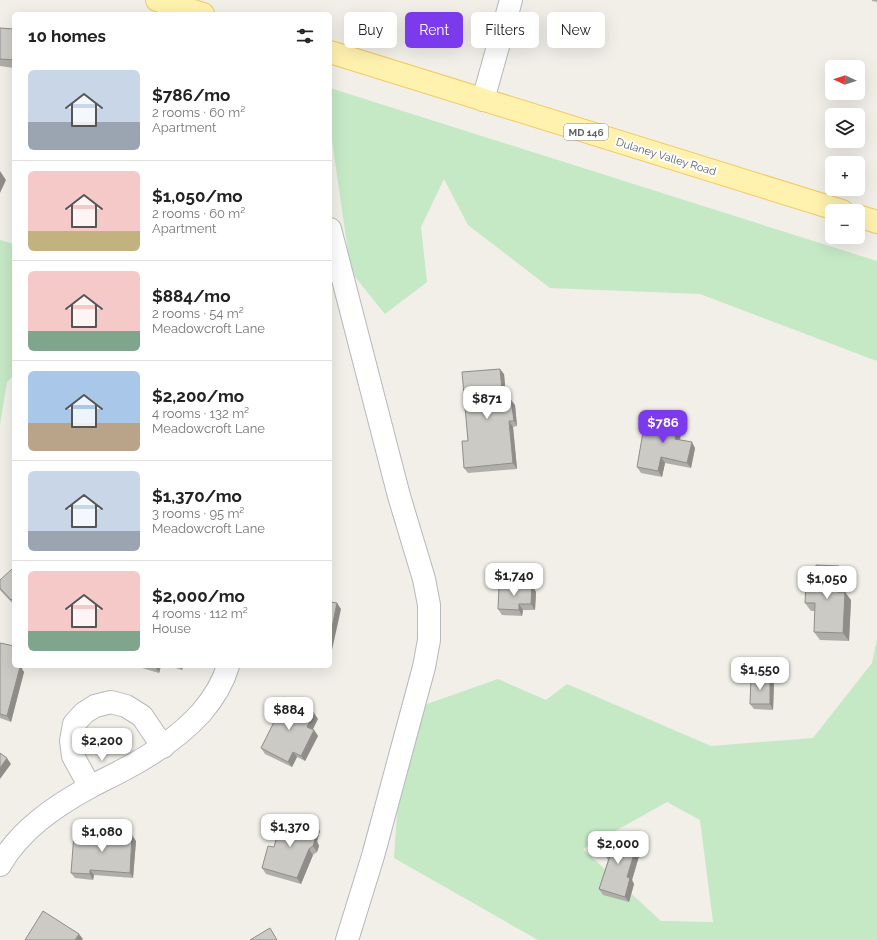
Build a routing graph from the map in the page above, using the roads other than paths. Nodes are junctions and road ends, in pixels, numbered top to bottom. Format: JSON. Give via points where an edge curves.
{"nodes":[{"id":1,"x":157,"y":0,"type":"edge"},
{"id":2,"x":511,"y":0,"type":"edge"},
{"id":3,"x":194,"y":12,"type":"edge"},
{"id":4,"x":332,"y":53,"type":"edge"},
{"id":5,"x":483,"y":100,"type":"junction"},
{"id":6,"x":825,"y":206,"type":"edge"},
{"id":7,"x":865,"y":218,"type":"edge"},
{"id":8,"x":877,"y":222,"type":"edge"},
{"id":9,"x":332,"y":237,"type":"edge"},
{"id":10,"x":228,"y":668,"type":"edge"},
{"id":11,"x":163,"y":746,"type":"junction"},
{"id":12,"x":90,"y":787,"type":"junction"},
{"id":13,"x":0,"y":865,"type":"edge"},
{"id":14,"x":347,"y":940,"type":"edge"}],
"edges":[{"from":1,"to":3,"type":"main road"},
{"from":2,"to":5,"type":"street"},
{"from":4,"to":5,"type":"main road","name":"Dulaney Valley Road","number":"MD 146"},
{"from":5,"to":6,"type":"main road","name":"Dulaney Valley Road","number":"MD 146"},
{"from":7,"to":8,"type":"main road"},
{"from":9,"to":14,"type":"street","via":[[429,605],[429,640],[424,666],[373,856]]},
{"from":10,"to":11,"type":"street","via":[[211,701],[190,725]]},
{"from":11,"to":12,"type":"street"},
{"from":11,"to":12,"type":"street","via":[[142,716],[126,706],[112,702],[95,706],[74,724],[71,741],[73,756]]},
{"from":12,"to":13,"type":"street","via":[[28,829],[7,852]]}]}
